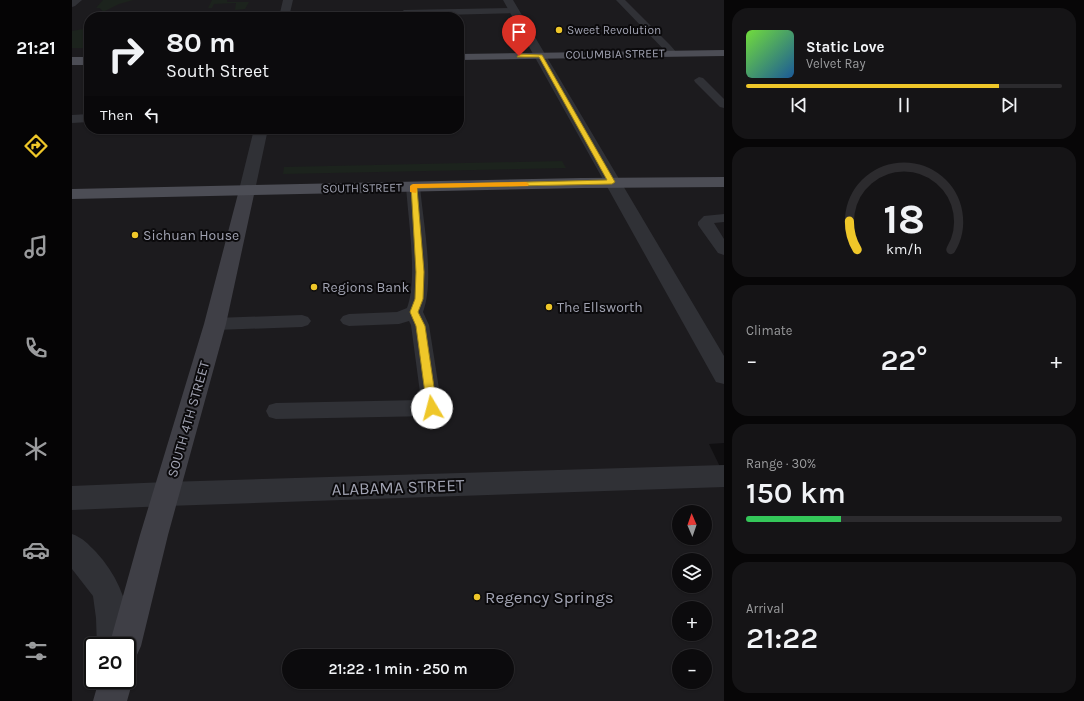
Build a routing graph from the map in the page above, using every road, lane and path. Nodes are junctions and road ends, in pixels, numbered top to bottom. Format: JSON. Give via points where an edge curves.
{"nodes":[{"id":1,"x":77,"y":0,"type":"edge"},
{"id":2,"x":288,"y":0,"type":"edge"},
{"id":3,"x":620,"y":0,"type":"edge"},
{"id":4,"x":72,"y":4,"type":"edge"},
{"id":5,"x":515,"y":11,"type":"edge"},
{"id":6,"x":285,"y":12,"type":"edge"},
{"id":7,"x":404,"y":12,"type":"edge"},
{"id":8,"x":508,"y":23,"type":"dead end"},
{"id":9,"x":724,"y":53,"type":"edge"},
{"id":10,"x":672,"y":54,"type":"junction"},
{"id":11,"x":464,"y":56,"type":"edge"},
{"id":12,"x":540,"y":56,"type":"junction"},
{"id":13,"x":72,"y":61,"type":"edge"},
{"id":14,"x":84,"y":61,"type":"edge"},
{"id":15,"x":699,"y":80,"type":"dead end"},
{"id":16,"x":724,"y":105,"type":"edge"},
{"id":17,"x":84,"y":118,"type":"edge"},
{"id":18,"x":72,"y":119,"type":"edge"},
{"id":19,"x":260,"y":134,"type":"edge"},
{"id":20,"x":612,"y":182,"type":"junction"},
{"id":21,"x":724,"y":182,"type":"edge"},
{"id":22,"x":413,"y":186,"type":"junction"},
{"id":23,"x":247,"y":190,"type":"junction"},
{"id":24,"x":72,"y":194,"type":"edge"},
{"id":25,"x":724,"y":218,"type":"edge"},
{"id":26,"x":724,"y":250,"type":"edge"},
{"id":27,"x":414,"y":312,"type":"junction"},
{"id":28,"x":349,"y":320,"type":"dead end"},
{"id":29,"x":302,"y":321,"type":"dead end"},
{"id":30,"x":215,"y":324,"type":"junction"},
{"id":31,"x":724,"y":376,"type":"edge"},
{"id":32,"x":276,"y":411,"type":"dead end"},
{"id":33,"x":724,"y":476,"type":"edge"},
{"id":34,"x":167,"y":494,"type":"junction"},
{"id":35,"x":72,"y":498,"type":"edge"},
{"id":36,"x":72,"y":547,"type":"edge"},
{"id":37,"x":114,"y":637,"type":"edge"},
{"id":38,"x":127,"y":637,"type":"edge"}],
"edges":[{"from":1,"to":4,"type":"street"},
{"from":2,"to":6,"type":"street"},
{"from":3,"to":10,"type":"lane"},
{"from":5,"to":7,"type":"lane"},
{"from":5,"to":8,"type":"lane"},
{"from":5,"to":12,"type":"street"},
{"from":9,"to":10,"type":"main road","name":"COLUMBIA STREET"},
{"from":10,"to":12,"type":"main road","name":"COLUMBIA STREET"},
{"from":11,"to":12,"type":"main road","name":"COLUMBIA STREET"},
{"from":12,"to":20,"type":"street"},
{"from":13,"to":14,"type":"main road"},
{"from":15,"to":16,"type":"lane"},
{"from":17,"to":18,"type":"lane"},
{"from":19,"to":23,"type":"street"},
{"from":20,"to":21,"type":"main road","name":"SOUTH STREET"},
{"from":20,"to":22,"type":"main road","name":"SOUTH STREET"},
{"from":20,"to":31,"type":"street"},
{"from":22,"to":23,"type":"main road","name":"SOUTH STREET"},
{"from":22,"to":27,"type":"lane","via":[[420,272],[419,299]]},
{"from":23,"to":24,"type":"main road","name":"SOUTH STREET"},
{"from":23,"to":30,"type":"main road","name":"SOUTH 4TH STREET"},
{"from":25,"to":26,"type":"lane","via":[[706,222]]},
{"from":27,"to":28,"type":"lane","via":[[399,318]]},
{"from":27,"to":32,"type":"lane","via":[[420,326],[432,408]]},
{"from":29,"to":30,"type":"lane"},
{"from":30,"to":34,"type":"main road","name":"SOUTH 4TH STREET"},
{"from":33,"to":34,"type":"street","name":"ALABAMA STREET"},
{"from":34,"to":35,"type":"street","name":"ALABAMA STREET"},
{"from":34,"to":38,"type":"main road","name":"SOUTH 4TH STREET"},
{"from":36,"to":37,"type":"street","via":[[94,572],[107,592]]}]}
